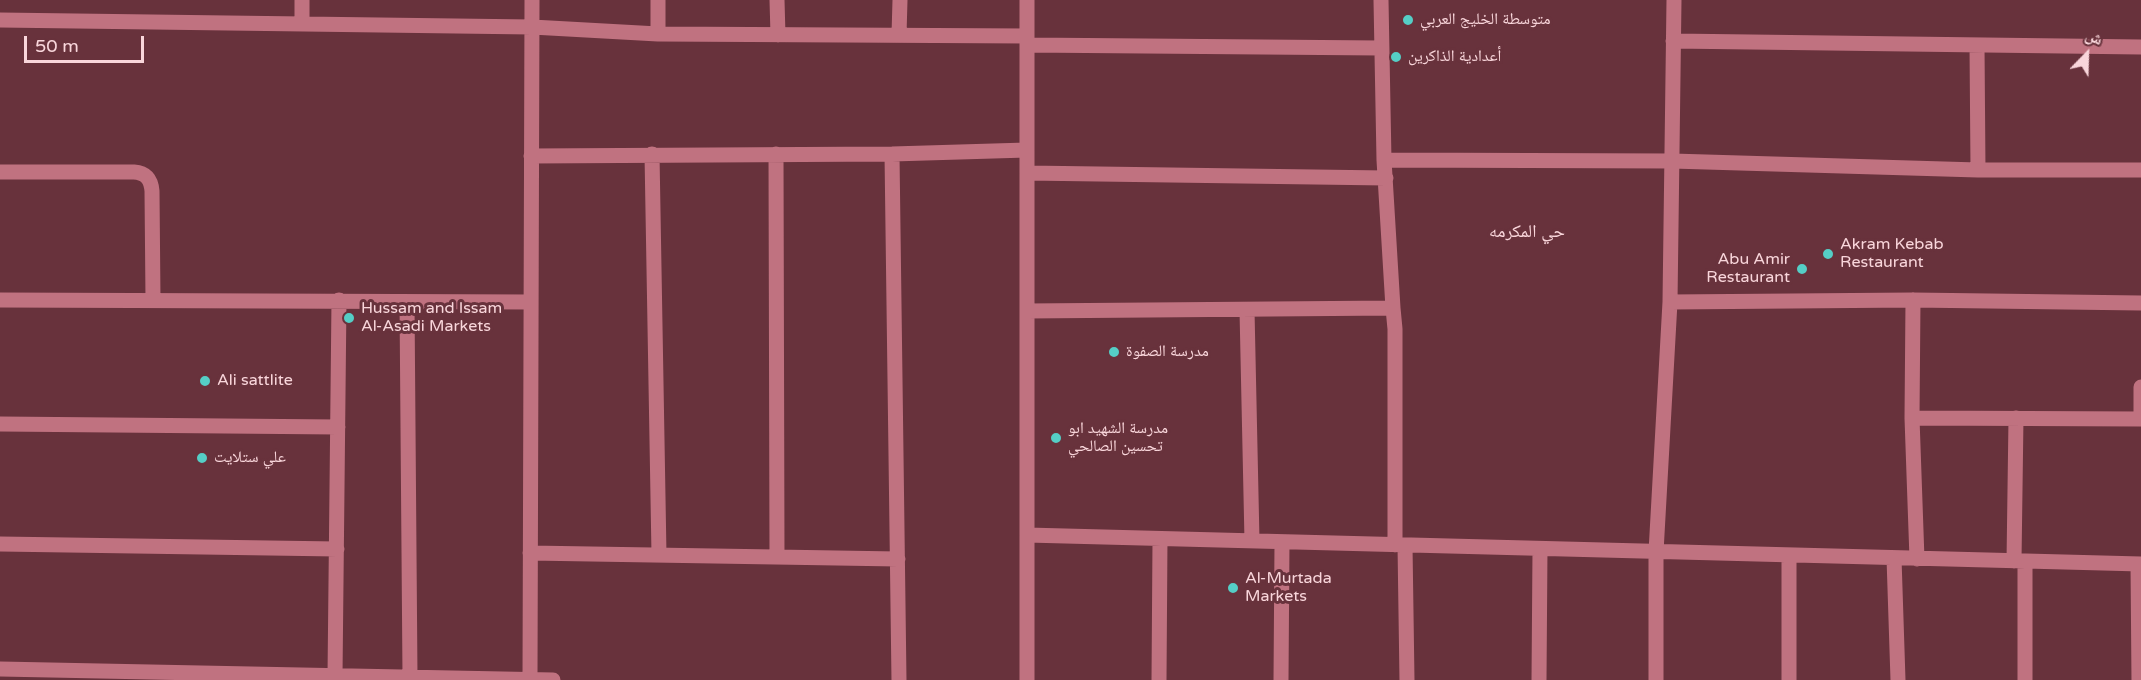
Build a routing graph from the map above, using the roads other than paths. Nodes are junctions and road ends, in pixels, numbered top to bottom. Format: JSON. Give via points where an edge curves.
{"nodes":[{"id":1,"x":302,"y":0,"type":"edge"},
{"id":2,"x":532,"y":0,"type":"edge"},
{"id":3,"x":658,"y":0,"type":"edge"},
{"id":4,"x":777,"y":0,"type":"edge"},
{"id":5,"x":900,"y":0,"type":"edge"},
{"id":6,"x":1028,"y":0,"type":"edge"},
{"id":7,"x":1381,"y":0,"type":"edge"},
{"id":8,"x":1674,"y":0,"type":"edge"},
{"id":9,"x":0,"y":20,"type":"edge"},
{"id":10,"x":302,"y":23,"type":"junction"},
{"id":11,"x":532,"y":27,"type":"junction"},
{"id":12,"x":658,"y":34,"type":"junction"},
{"id":13,"x":778,"y":35,"type":"junction"},
{"id":14,"x":899,"y":35,"type":"junction"},
{"id":15,"x":1027,"y":41,"type":"junction"},
{"id":16,"x":1673,"y":41,"type":"junction"},
{"id":17,"x":1977,"y":45,"type":"junction"},
{"id":18,"x":2141,"y":46,"type":"edge"},
{"id":19,"x":1380,"y":48,"type":"junction"},
{"id":20,"x":1028,"y":150,"type":"junction"},
{"id":21,"x":652,"y":154,"type":"junction"},
{"id":22,"x":776,"y":154,"type":"junction"},
{"id":23,"x":892,"y":154,"type":"junction"},
{"id":24,"x":531,"y":156,"type":"junction"},
{"id":25,"x":1384,"y":160,"type":"junction"},
{"id":26,"x":1672,"y":161,"type":"junction"},
{"id":27,"x":1978,"y":170,"type":"junction"},
{"id":28,"x":2141,"y":170,"type":"edge"},
{"id":29,"x":0,"y":172,"type":"edge"},
{"id":30,"x":1028,"y":173,"type":"junction"},
{"id":31,"x":1386,"y":178,"type":"junction"},
{"id":32,"x":0,"y":300,"type":"edge"},
{"id":33,"x":153,"y":300,"type":"junction"},
{"id":34,"x":339,"y":300,"type":"junction"},
{"id":35,"x":1913,"y":300,"type":"junction"},
{"id":36,"x":407,"y":302,"type":"junction"},
{"id":37,"x":530,"y":302,"type":"junction"},
{"id":38,"x":1670,"y":302,"type":"junction"},
{"id":39,"x":2141,"y":303,"type":"edge"},
{"id":40,"x":1393,"y":308,"type":"junction"},
{"id":41,"x":1247,"y":310,"type":"junction"},
{"id":42,"x":1028,"y":311,"type":"junction"},
{"id":43,"x":2141,"y":387,"type":"edge"},
{"id":44,"x":2141,"y":414,"type":"edge"},
{"id":45,"x":1912,"y":418,"type":"junction"},
{"id":46,"x":2016,"y":418,"type":"junction"},
{"id":47,"x":2141,"y":419,"type":"edge"},
{"id":48,"x":0,"y":424,"type":"edge"},
{"id":49,"x":338,"y":427,"type":"junction"},
{"id":50,"x":1028,"y":535,"type":"junction"},
{"id":51,"x":1160,"y":539,"type":"junction"},
{"id":52,"x":1252,"y":541,"type":"junction"},
{"id":53,"x":1282,"y":542,"type":"junction"},
{"id":54,"x":0,"y":544,"type":"edge"},
{"id":55,"x":1400,"y":545,"type":"junction"},
{"id":56,"x":337,"y":549,"type":"junction"},
{"id":57,"x":1539,"y":549,"type":"junction"},
{"id":58,"x":1656,"y":552,"type":"junction"},
{"id":59,"x":530,"y":554,"type":"junction"},
{"id":60,"x":659,"y":555,"type":"junction"},
{"id":61,"x":1789,"y":555,"type":"junction"},
{"id":62,"x":777,"y":557,"type":"junction"},
{"id":63,"x":1894,"y":558,"type":"junction"},
{"id":64,"x":1917,"y":558,"type":"junction"},
{"id":65,"x":898,"y":559,"type":"junction"},
{"id":66,"x":2020,"y":561,"type":"junction"},
{"id":67,"x":2140,"y":564,"type":"edge"},
{"id":68,"x":0,"y":669,"type":"edge"},
{"id":69,"x":100,"y":675,"type":"edge"},
{"id":70,"x":335,"y":676,"type":"junction"},
{"id":71,"x":300,"y":677,"type":"edge"},
{"id":72,"x":410,"y":677,"type":"junction"},
{"id":73,"x":530,"y":680,"type":"edge"},
{"id":74,"x":553,"y":680,"type":"edge"},
{"id":75,"x":899,"y":680,"type":"edge"},
{"id":76,"x":1027,"y":680,"type":"edge"},
{"id":77,"x":1159,"y":680,"type":"edge"},
{"id":78,"x":1281,"y":680,"type":"edge"},
{"id":79,"x":1407,"y":680,"type":"edge"},
{"id":80,"x":1539,"y":680,"type":"edge"},
{"id":81,"x":1656,"y":680,"type":"edge"},
{"id":82,"x":1790,"y":680,"type":"edge"},
{"id":83,"x":1898,"y":680,"type":"edge"},
{"id":84,"x":2025,"y":680,"type":"edge"},
{"id":85,"x":2139,"y":680,"type":"edge"}],
"edges":[{"from":1,"to":10,"type":"street"},
{"from":2,"to":11,"type":"street"},
{"from":3,"to":12,"type":"street"},
{"from":4,"to":13,"type":"street"},
{"from":5,"to":14,"type":"street"},
{"from":6,"to":15,"type":"street"},
{"from":7,"to":19,"type":"street"},
{"from":8,"to":16,"type":"street"},
{"from":9,"to":10,"type":"street"},
{"from":10,"to":11,"type":"street"},
{"from":11,"to":12,"type":"street"},
{"from":11,"to":24,"type":"street"},
{"from":12,"to":13,"type":"street"},
{"from":13,"to":14,"type":"street"},
{"from":14,"to":15,"type":"street"},
{"from":15,"to":19,"type":"street"},
{"from":15,"to":20,"type":"street"},
{"from":16,"to":17,"type":"street"},
{"from":16,"to":26,"type":"street"},
{"from":17,"to":18,"type":"street"},
{"from":17,"to":27,"type":"street"},
{"from":19,"to":25,"type":"street"},
{"from":20,"to":23,"type":"street"},
{"from":20,"to":30,"type":"street"},
{"from":21,"to":22,"type":"street"},
{"from":21,"to":24,"type":"street"},
{"from":21,"to":60,"type":"street"},
{"from":22,"to":23,"type":"street"},
{"from":22,"to":62,"type":"street"},
{"from":23,"to":65,"type":"street"},
{"from":24,"to":37,"type":"street"},
{"from":25,"to":26,"type":"street"},
{"from":25,"to":31,"type":"street"},
{"from":26,"to":27,"type":"street"},
{"from":26,"to":38,"type":"street"},
{"from":27,"to":28,"type":"street"},
{"from":29,"to":33,"type":"street","via":[[134,172],[148,177],[152,184]]},
{"from":30,"to":31,"type":"street"},
{"from":30,"to":42,"type":"street"},
{"from":31,"to":40,"type":"street"},
{"from":32,"to":33,"type":"street"},
{"from":33,"to":34,"type":"street"},
{"from":34,"to":36,"type":"street"},
{"from":34,"to":49,"type":"street"},
{"from":35,"to":38,"type":"street"},
{"from":35,"to":39,"type":"street"},
{"from":35,"to":45,"type":"street"},
{"from":36,"to":37,"type":"street"},
{"from":36,"to":72,"type":"street"},
{"from":37,"to":59,"type":"street"},
{"from":38,"to":58,"type":"street"},
{"from":40,"to":41,"type":"street"},
{"from":40,"to":55,"type":"street"},
{"from":41,"to":42,"type":"street"},
{"from":41,"to":52,"type":"street"},
{"from":42,"to":50,"type":"street"},
{"from":43,"to":44,"type":"street"},
{"from":45,"to":46,"type":"street"},
{"from":45,"to":64,"type":"street"},
{"from":46,"to":47,"type":"street"},
{"from":46,"to":66,"type":"street"},
{"from":48,"to":49,"type":"street"},
{"from":49,"to":56,"type":"street"},
{"from":50,"to":51,"type":"street"},
{"from":50,"to":76,"type":"street"},
{"from":51,"to":52,"type":"street"},
{"from":51,"to":77,"type":"street"},
{"from":52,"to":53,"type":"street"},
{"from":53,"to":55,"type":"street"},
{"from":53,"to":78,"type":"street"},
{"from":54,"to":56,"type":"street"},
{"from":55,"to":57,"type":"street"},
{"from":55,"to":79,"type":"street"},
{"from":56,"to":70,"type":"street"},
{"from":57,"to":58,"type":"street"},
{"from":57,"to":80,"type":"street"},
{"from":58,"to":61,"type":"street"},
{"from":58,"to":81,"type":"street"},
{"from":59,"to":60,"type":"street"},
{"from":59,"to":73,"type":"street"},
{"from":60,"to":62,"type":"street"},
{"from":61,"to":63,"type":"street"},
{"from":61,"to":82,"type":"street"},
{"from":62,"to":65,"type":"street"},
{"from":63,"to":64,"type":"street"},
{"from":63,"to":83,"type":"street"},
{"from":64,"to":66,"type":"street"},
{"from":65,"to":75,"type":"street"},
{"from":66,"to":67,"type":"street"},
{"from":66,"to":84,"type":"street"},
{"from":67,"to":85,"type":"street"},
{"from":68,"to":69,"type":"street"},
{"from":69,"to":71,"type":"street"},
{"from":70,"to":71,"type":"street"},
{"from":70,"to":72,"type":"street"},
{"from":72,"to":73,"type":"street"},
{"from":73,"to":74,"type":"street"}]}
